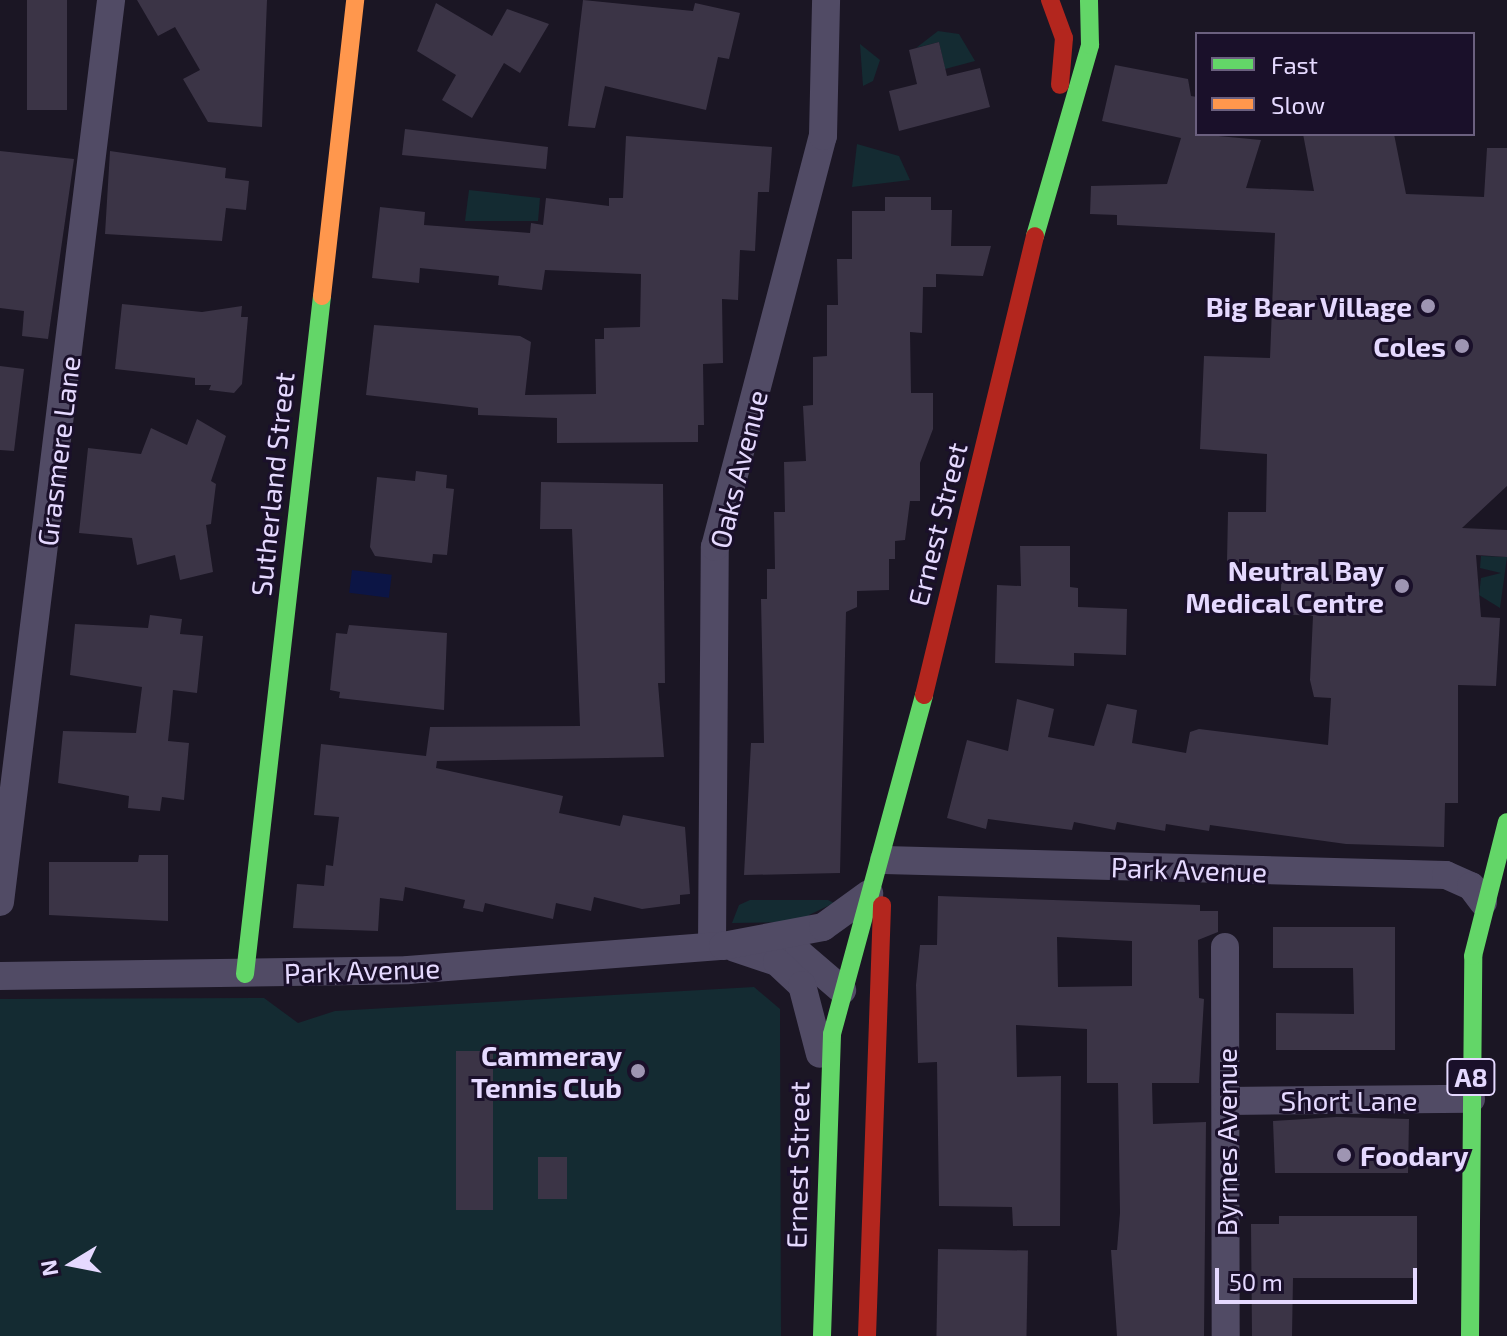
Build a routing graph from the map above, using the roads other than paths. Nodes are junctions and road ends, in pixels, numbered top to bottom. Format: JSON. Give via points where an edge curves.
{"nodes":[{"id":1,"x":111,"y":0,"type":"edge"},
{"id":2,"x":355,"y":0,"type":"edge"},
{"id":3,"x":826,"y":0,"type":"edge"},
{"id":4,"x":1050,"y":0,"type":"edge"},
{"id":5,"x":1089,"y":0,"type":"edge"},
{"id":6,"x":1043,"y":201,"type":"junction"},
{"id":7,"x":1507,"y":822,"type":"edge"},
{"id":8,"x":884,"y":860,"type":"junction"},
{"id":9,"x":871,"y":891,"type":"junction"},
{"id":10,"x":0,"y":902,"type":"edge"},
{"id":11,"x":1483,"y":902,"type":"junction"},
{"id":12,"x":750,"y":941,"type":"junction"},
{"id":13,"x":717,"y":946,"type":"junction"},
{"id":14,"x":1225,"y":947,"type":"dead end"},
{"id":15,"x":245,"y":974,"type":"junction"},
{"id":16,"x":0,"y":976,"type":"edge"},
{"id":17,"x":842,"y":990,"type":"junction"},
{"id":18,"x":826,"y":1085,"type":"junction"},
{"id":19,"x":1471,"y":1099,"type":"junction"},
{"id":20,"x":1226,"y":1101,"type":"junction"},
{"id":21,"x":868,"y":1209,"type":"junction"},
{"id":22,"x":822,"y":1336,"type":"edge"},
{"id":23,"x":867,"y":1336,"type":"edge"},
{"id":24,"x":1226,"y":1336,"type":"edge"},
{"id":25,"x":1470,"y":1336,"type":"edge"}],
"edges":[{"from":1,"to":10,"type":"street","name":"Grasmere Lane"},
{"from":2,"to":15,"type":"main road","name":"Sutherland Street"},
{"from":3,"to":13,"type":"street","name":"Oaks Avenue","via":[[823,136],[715,547]]},
{"from":4,"to":6,"type":"main road","name":"Ernest Street","via":[[1064,38]]},
{"from":5,"to":6,"type":"main road","name":"Ernest Street","via":[[1090,45]]},
{"from":6,"to":8,"type":"main road","name":"Ernest Street"},
{"from":7,"to":11,"type":"main road","number":"A8"},
{"from":8,"to":9,"type":"main road","name":"Ernest Street"},
{"from":8,"to":11,"type":"street","name":"Park Avenue","via":[[1446,875],[1471,886]]},
{"from":8,"to":21,"type":"main road","name":"Ernest Street"},
{"from":9,"to":12,"type":"street","name":"Park Avenue","via":[[855,909],[823,927]]},
{"from":9,"to":17,"type":"main road","name":"Ernest Street"},
{"from":11,"to":19,"type":"main road","number":"A8","via":[[1473,956]]},
{"from":12,"to":13,"type":"street","name":"Park Avenue"},
{"from":12,"to":17,"type":"street","name":"Park Avenue","via":[[799,953]]},
{"from":13,"to":15,"type":"street","name":"Park Avenue","via":[[408,970]]},
{"from":13,"to":18,"type":"street","name":"Park Avenue","via":[[777,962],[802,985]]},
{"from":14,"to":20,"type":"street","name":"Byrnes Avenue"},
{"from":15,"to":16,"type":"street","name":"Park Avenue"},
{"from":17,"to":18,"type":"main road","name":"Ernest Street"},
{"from":17,"to":21,"type":"main road","via":[[856,1039]]},
{"from":18,"to":22,"type":"main road","name":"Ernest Street"},
{"from":19,"to":20,"type":"street","name":"Short Lane"},
{"from":19,"to":25,"type":"main road","number":"A8"},
{"from":20,"to":24,"type":"street","name":"Byrnes Avenue"},
{"from":21,"to":23,"type":"main road","name":"Ernest Street"}]}
